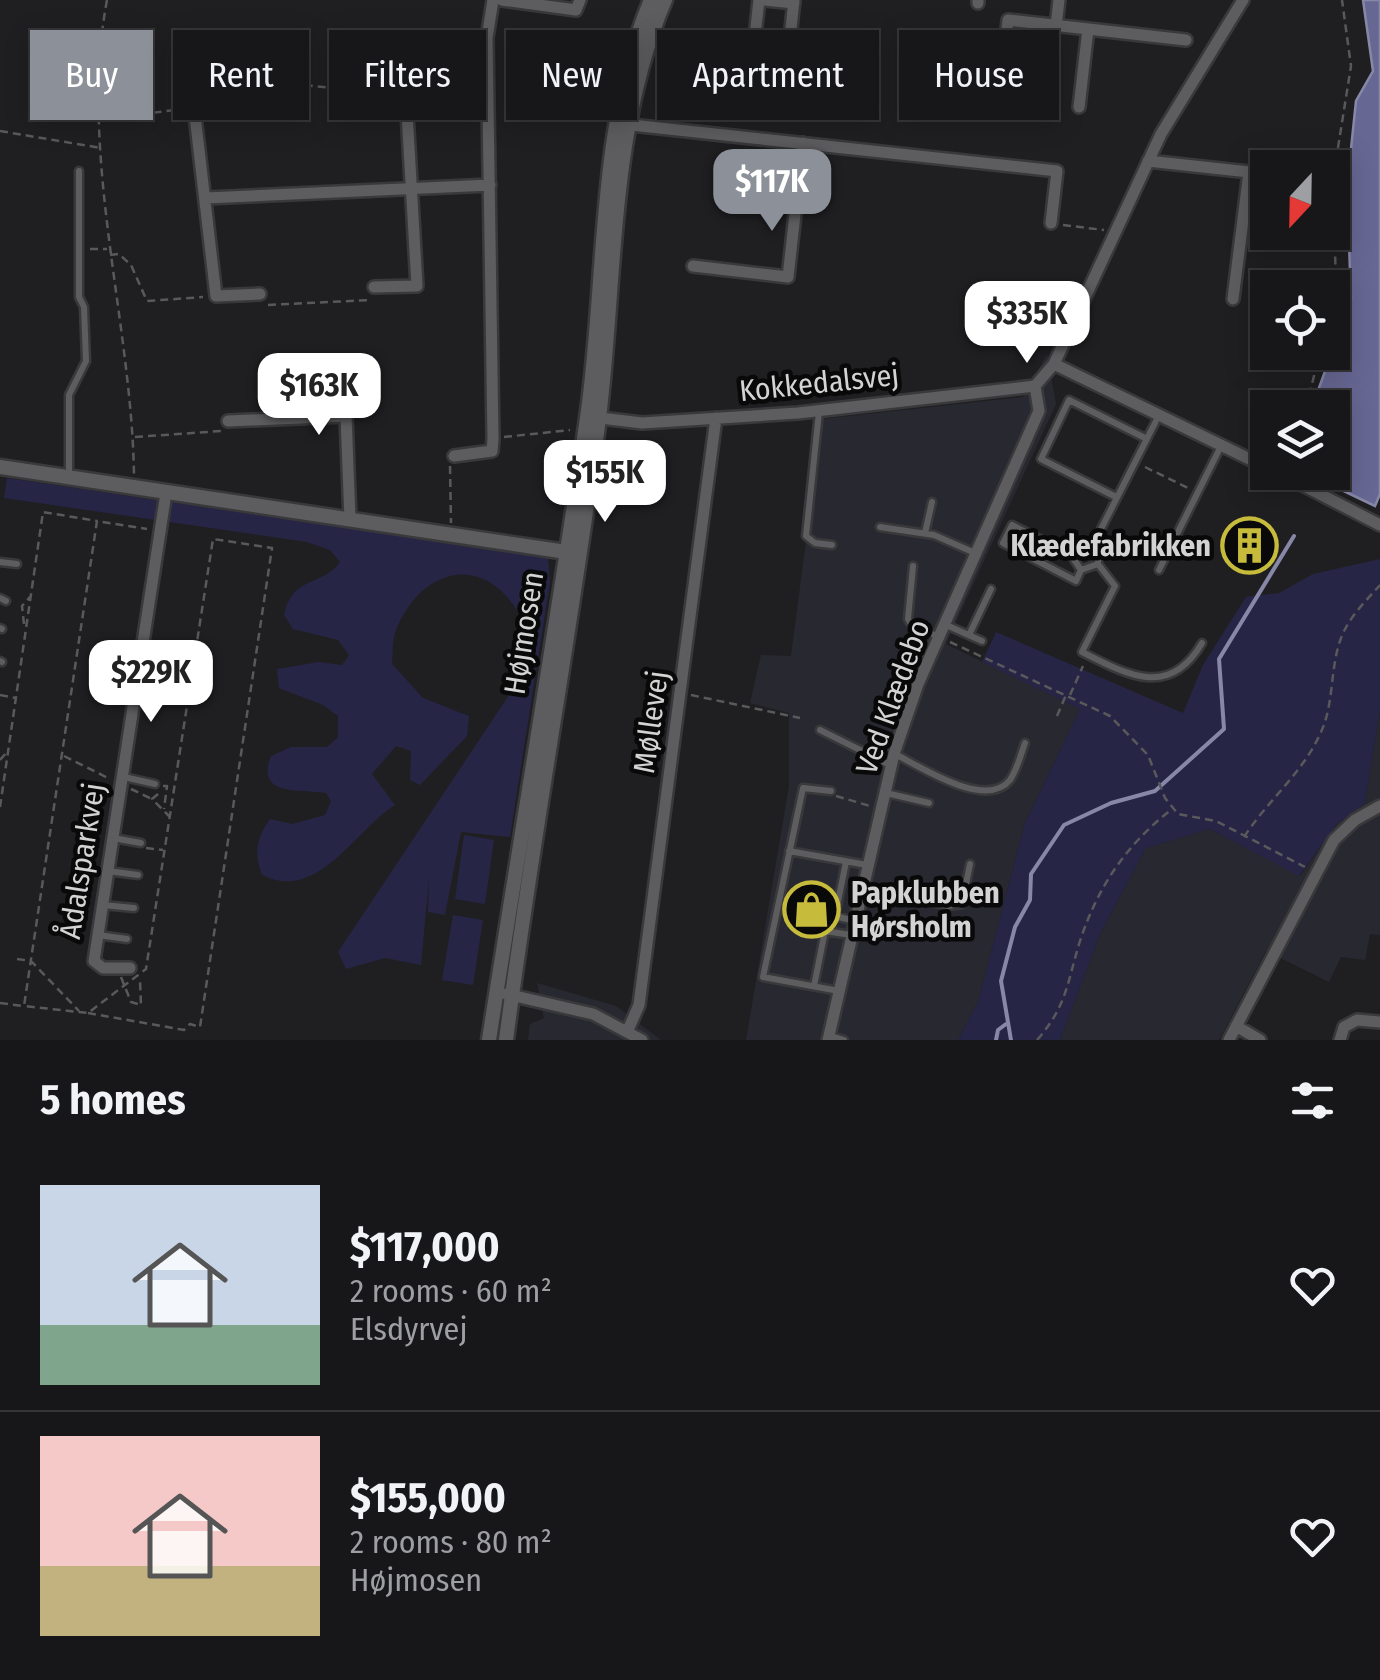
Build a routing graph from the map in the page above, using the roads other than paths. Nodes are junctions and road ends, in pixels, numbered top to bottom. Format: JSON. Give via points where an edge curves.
{"nodes":[{"id":1,"x":493,"y":0,"type":"edge"},
{"id":2,"x":502,"y":0,"type":"edge"},
{"id":3,"x":580,"y":0,"type":"edge"},
{"id":4,"x":652,"y":0,"type":"edge"},
{"id":5,"x":666,"y":0,"type":"edge"},
{"id":6,"x":762,"y":0,"type":"edge"},
{"id":7,"x":1059,"y":0,"type":"edge"},
{"id":8,"x":1243,"y":0,"type":"edge"},
{"id":9,"x":794,"y":2,"type":"edge"},
{"id":10,"x":1056,"y":26,"type":"junction"},
{"id":11,"x":1088,"y":29,"type":"junction"},
{"id":12,"x":1007,"y":30,"type":"edge"},
{"id":13,"x":1186,"y":40,"type":"dead end"},
{"id":14,"x":1079,"y":107,"type":"dead end"},
{"id":15,"x":196,"y":120,"type":"edge"},
{"id":16,"x":408,"y":120,"type":"edge"},
{"id":17,"x":624,"y":124,"type":"junction"},
{"id":18,"x":803,"y":142,"type":"junction"},
{"id":19,"x":1148,"y":161,"type":"junction"},
{"id":20,"x":79,"y":171,"type":"dead end"},
{"id":21,"x":490,"y":185,"type":"junction"},
{"id":22,"x":413,"y":187,"type":"junction"},
{"id":23,"x":206,"y":198,"type":"junction"},
{"id":24,"x":1050,"y":223,"type":"road end"},
{"id":25,"x":693,"y":266,"type":"dead end"},
{"id":26,"x":374,"y":288,"type":"road end"},
{"id":27,"x":260,"y":294,"type":"road end"},
{"id":28,"x":1233,"y":299,"type":"dead end"},
{"id":29,"x":1054,"y":364,"type":"junction"},
{"id":30,"x":1035,"y":386,"type":"junction"},
{"id":31,"x":819,"y":410,"type":"junction"},
{"id":32,"x":1160,"y":414,"type":"junction"},
{"id":33,"x":716,"y":418,"type":"junction"},
{"id":34,"x":591,"y":421,"type":"junction"},
{"id":35,"x":228,"y":422,"type":"road end"},
{"id":36,"x":1147,"y":438,"type":"junction"},
{"id":37,"x":1222,"y":444,"type":"junction"},
{"id":38,"x":454,"y":456,"type":"road end"},
{"id":39,"x":1250,"y":459,"type":"edge"},
{"id":40,"x":0,"y":467,"type":"edge"},
{"id":41,"x":69,"y":478,"type":"junction"},
{"id":42,"x":1313,"y":490,"type":"edge"},
{"id":43,"x":166,"y":492,"type":"junction"},
{"id":44,"x":1116,"y":498,"type":"junction"},
{"id":45,"x":932,"y":502,"type":"dead end"},
{"id":46,"x":350,"y":519,"type":"junction"},
{"id":47,"x":1380,"y":525,"type":"edge"},
{"id":48,"x":880,"y":527,"type":"dead end"},
{"id":49,"x":926,"y":533,"type":"junction"},
{"id":50,"x":832,"y":545,"type":"dead end"},
{"id":51,"x":572,"y":552,"type":"junction"},
{"id":52,"x":976,"y":554,"type":"junction"},
{"id":53,"x":0,"y":562,"type":"edge"},
{"id":54,"x":17,"y":564,"type":"dead end"},
{"id":55,"x":1098,"y":564,"type":"junction"},
{"id":56,"x":913,"y":566,"type":"dead end"},
{"id":57,"x":1082,"y":570,"type":"junction"},
{"id":58,"x":1160,"y":570,"type":"dead end"},
{"id":59,"x":991,"y":589,"type":"dead end"},
{"id":60,"x":944,"y":624,"type":"junction"},
{"id":61,"x":938,"y":636,"type":"junction"},
{"id":62,"x":970,"y":636,"type":"junction"},
{"id":63,"x":982,"y":641,"type":"dead end"},
{"id":64,"x":1202,"y":643,"type":"dead end"},
{"id":65,"x":820,"y":730,"type":"dead end"},
{"id":66,"x":1026,"y":743,"type":"dead end"},
{"id":67,"x":892,"y":759,"type":"junction"},
{"id":68,"x":122,"y":781,"type":"junction"},
{"id":69,"x":156,"y":784,"type":"road end"},
{"id":70,"x":831,"y":791,"type":"road end"},
{"id":71,"x":885,"y":793,"type":"junction"},
{"id":72,"x":929,"y":803,"type":"dead end"},
{"id":73,"x":1380,"y":806,"type":"edge"},
{"id":74,"x":113,"y":838,"type":"junction"},
{"id":75,"x":142,"y":843,"type":"road end"},
{"id":76,"x":789,"y":851,"type":"junction"},
{"id":77,"x":846,"y":862,"type":"junction"},
{"id":78,"x":970,"y":864,"type":"dead end"},
{"id":79,"x":868,"y":865,"type":"junction"},
{"id":80,"x":108,"y":871,"type":"junction"},
{"id":81,"x":138,"y":875,"type":"road end"},
{"id":82,"x":864,"y":886,"type":"junction"},
{"id":83,"x":103,"y":904,"type":"junction"},
{"id":84,"x":134,"y":908,"type":"dead end"},
{"id":85,"x":856,"y":921,"type":"junction"},
{"id":86,"x":98,"y":935,"type":"junction"},
{"id":87,"x":852,"y":935,"type":"junction"},
{"id":88,"x":127,"y":939,"type":"road end"},
{"id":89,"x":125,"y":969,"type":"road end"},
{"id":90,"x":814,"y":986,"type":"junction"},
{"id":91,"x":839,"y":991,"type":"junction"},
{"id":92,"x":504,"y":994,"type":"junction"},
{"id":93,"x":1380,"y":1022,"type":"edge"},
{"id":94,"x":1236,"y":1026,"type":"junction"},
{"id":95,"x":628,"y":1030,"type":"junction"},
{"id":96,"x":1342,"y":1034,"type":"edge"},
{"id":97,"x":829,"y":1038,"type":"edge"},
{"id":98,"x":489,"y":1040,"type":"edge"},
{"id":99,"x":506,"y":1040,"type":"edge"},
{"id":100,"x":642,"y":1040,"type":"edge"},
{"id":101,"x":844,"y":1040,"type":"edge"},
{"id":102,"x":1229,"y":1040,"type":"edge"},
{"id":103,"x":1260,"y":1040,"type":"edge"}],
"edges":[{"from":1,"to":21,"type":"street","via":[[487,38]]},
{"from":2,"to":3,"type":"street","via":[[576,10]]},
{"from":4,"to":17,"type":"street","name":"Højmosen","via":[[632,55]]},
{"from":5,"to":17,"type":"street","name":"Højmosen"},
{"from":6,"to":9,"type":"street"},
{"from":6,"to":9,"type":"street","via":[[751,72],[786,76]]},
{"from":7,"to":10,"type":"street"},
{"from":8,"to":19,"type":"street"},
{"from":10,"to":11,"type":"street"},
{"from":10,"to":12,"type":"street","via":[[1008,20]]},
{"from":11,"to":13,"type":"street"},
{"from":11,"to":14,"type":"street"},
{"from":15,"to":23,"type":"street"},
{"from":16,"to":22,"type":"street"},
{"from":17,"to":18,"type":"street"},
{"from":17,"to":34,"type":"street","name":"Højmosen"},
{"from":18,"to":24,"type":"street","via":[[1057,171]]},
{"from":18,"to":25,"type":"street","via":[[788,277]]},
{"from":19,"to":28,"type":"street","via":[[1249,172]]},
{"from":19,"to":29,"type":"street"},
{"from":20,"to":41,"type":"lane","via":[[86,361],[69,395]]},
{"from":21,"to":22,"type":"street"},
{"from":21,"to":38,"type":"street","via":[[492,451]]},
{"from":22,"to":23,"type":"street"},
{"from":22,"to":26,"type":"street","via":[[417,286]]},
{"from":23,"to":27,"type":"street","via":[[216,296]]},
{"from":29,"to":30,"type":"street"},
{"from":29,"to":32,"type":"street"},
{"from":30,"to":31,"type":"street","name":"Kokkedalsvej"},
{"from":30,"to":52,"type":"street","name":"Ved Klædebo","via":[[1039,411]]},
{"from":31,"to":33,"type":"street","name":"Kokkedalsvej"},
{"from":31,"to":50,"type":"lane","via":[[806,536]]},
{"from":32,"to":36,"type":"lane"},
{"from":32,"to":37,"type":"street"},
{"from":33,"to":34,"type":"street","name":"Kokkedalsvej"},
{"from":33,"to":95,"type":"street","name":"Møllevej","via":[[639,1005]]},
{"from":34,"to":51,"type":"street","name":"Højmosen"},
{"from":35,"to":46,"type":"street","via":[[346,416]]},
{"from":36,"to":44,"type":"lane"},
{"from":36,"to":44,"type":"lane","via":[[1069,400],[1041,459]]},
{"from":37,"to":39,"type":"street"},
{"from":37,"to":58,"type":"lane"},
{"from":40,"to":41,"type":"street"},
{"from":41,"to":43,"type":"street"},
{"from":42,"to":47,"type":"street"},
{"from":43,"to":46,"type":"street"},
{"from":43,"to":68,"type":"street","name":"Ådalsparkvej"},
{"from":44,"to":55,"type":"lane","via":[[1098,535]]},
{"from":45,"to":49,"type":"lane"},
{"from":46,"to":51,"type":"street"},
{"from":48,"to":49,"type":"lane"},
{"from":49,"to":52,"type":"lane"},
{"from":51,"to":92,"type":"street","name":"Højmosen"},
{"from":52,"to":60,"type":"street","name":"Ved Klædebo"},
{"from":53,"to":54,"type":"lane"},
{"from":55,"to":57,"type":"lane"},
{"from":55,"to":64,"type":"lane","via":[[1115,586],[1082,652],[1139,676],[1163,678],[1188,667]]},
{"from":56,"to":61,"type":"lane","via":[[908,619]]},
{"from":57,"to":57,"type":"lane","via":[[1076,581],[1003,543],[1012,526],[1071,555]]},
{"from":59,"to":62,"type":"lane"},
{"from":60,"to":61,"type":"street","name":"Ved Klædebo"},
{"from":60,"to":62,"type":"lane"},
{"from":61,"to":67,"type":"street","name":"Ved Klædebo"},
{"from":62,"to":63,"type":"lane"},
{"from":65,"to":67,"type":"lane"},
{"from":66,"to":67,"type":"lane","via":[[1010,781],[994,790],[970,790]]},
{"from":67,"to":71,"type":"street","name":"Ved Klædebo"},
{"from":68,"to":69,"type":"lane"},
{"from":68,"to":74,"type":"street","name":"Ådalsparkvej"},
{"from":70,"to":76,"type":"lane","via":[[803,788]]},
{"from":71,"to":72,"type":"lane"},
{"from":71,"to":79,"type":"street","name":"Ved Klædebo"},
{"from":73,"to":94,"type":"street","via":[[1334,840]]},
{"from":74,"to":75,"type":"lane"},
{"from":74,"to":80,"type":"street","name":"Ådalsparkvej"},
{"from":76,"to":77,"type":"lane"},
{"from":76,"to":90,"type":"lane","via":[[764,976]]},
{"from":77,"to":79,"type":"lane"},
{"from":77,"to":85,"type":"lane","via":[[835,916]]},
{"from":78,"to":82,"type":"lane","via":[[962,904]]},
{"from":79,"to":82,"type":"street","name":"Ved Klædebo"},
{"from":80,"to":81,"type":"lane"},
{"from":80,"to":83,"type":"street","name":"Ådalsparkvej"},
{"from":82,"to":85,"type":"street","name":"Ved Klædebo"},
{"from":83,"to":84,"type":"lane"},
{"from":83,"to":86,"type":"street","name":"Ådalsparkvej"},
{"from":85,"to":87,"type":"street","name":"Ved Klædebo"},
{"from":86,"to":88,"type":"lane"},
{"from":86,"to":89,"type":"street","name":"Ådalsparkvej","via":[[94,961]]},
{"from":87,"to":90,"type":"lane","via":[[825,931]]},
{"from":87,"to":91,"type":"street","name":"Ved Klædebo"},
{"from":90,"to":91,"type":"lane"},
{"from":91,"to":97,"type":"street","name":"Ved Klædebo"},
{"from":92,"to":95,"type":"street","via":[[558,1003]]},
{"from":92,"to":98,"type":"street","name":"Højmosen"},
{"from":92,"to":99,"type":"street","name":"Højmosen"},
{"from":93,"to":96,"type":"street","via":[[1357,1020]]},
{"from":94,"to":102,"type":"street"},
{"from":94,"to":103,"type":"street"},
{"from":95,"to":100,"type":"street"},
{"from":97,"to":101,"type":"lane"}]}
